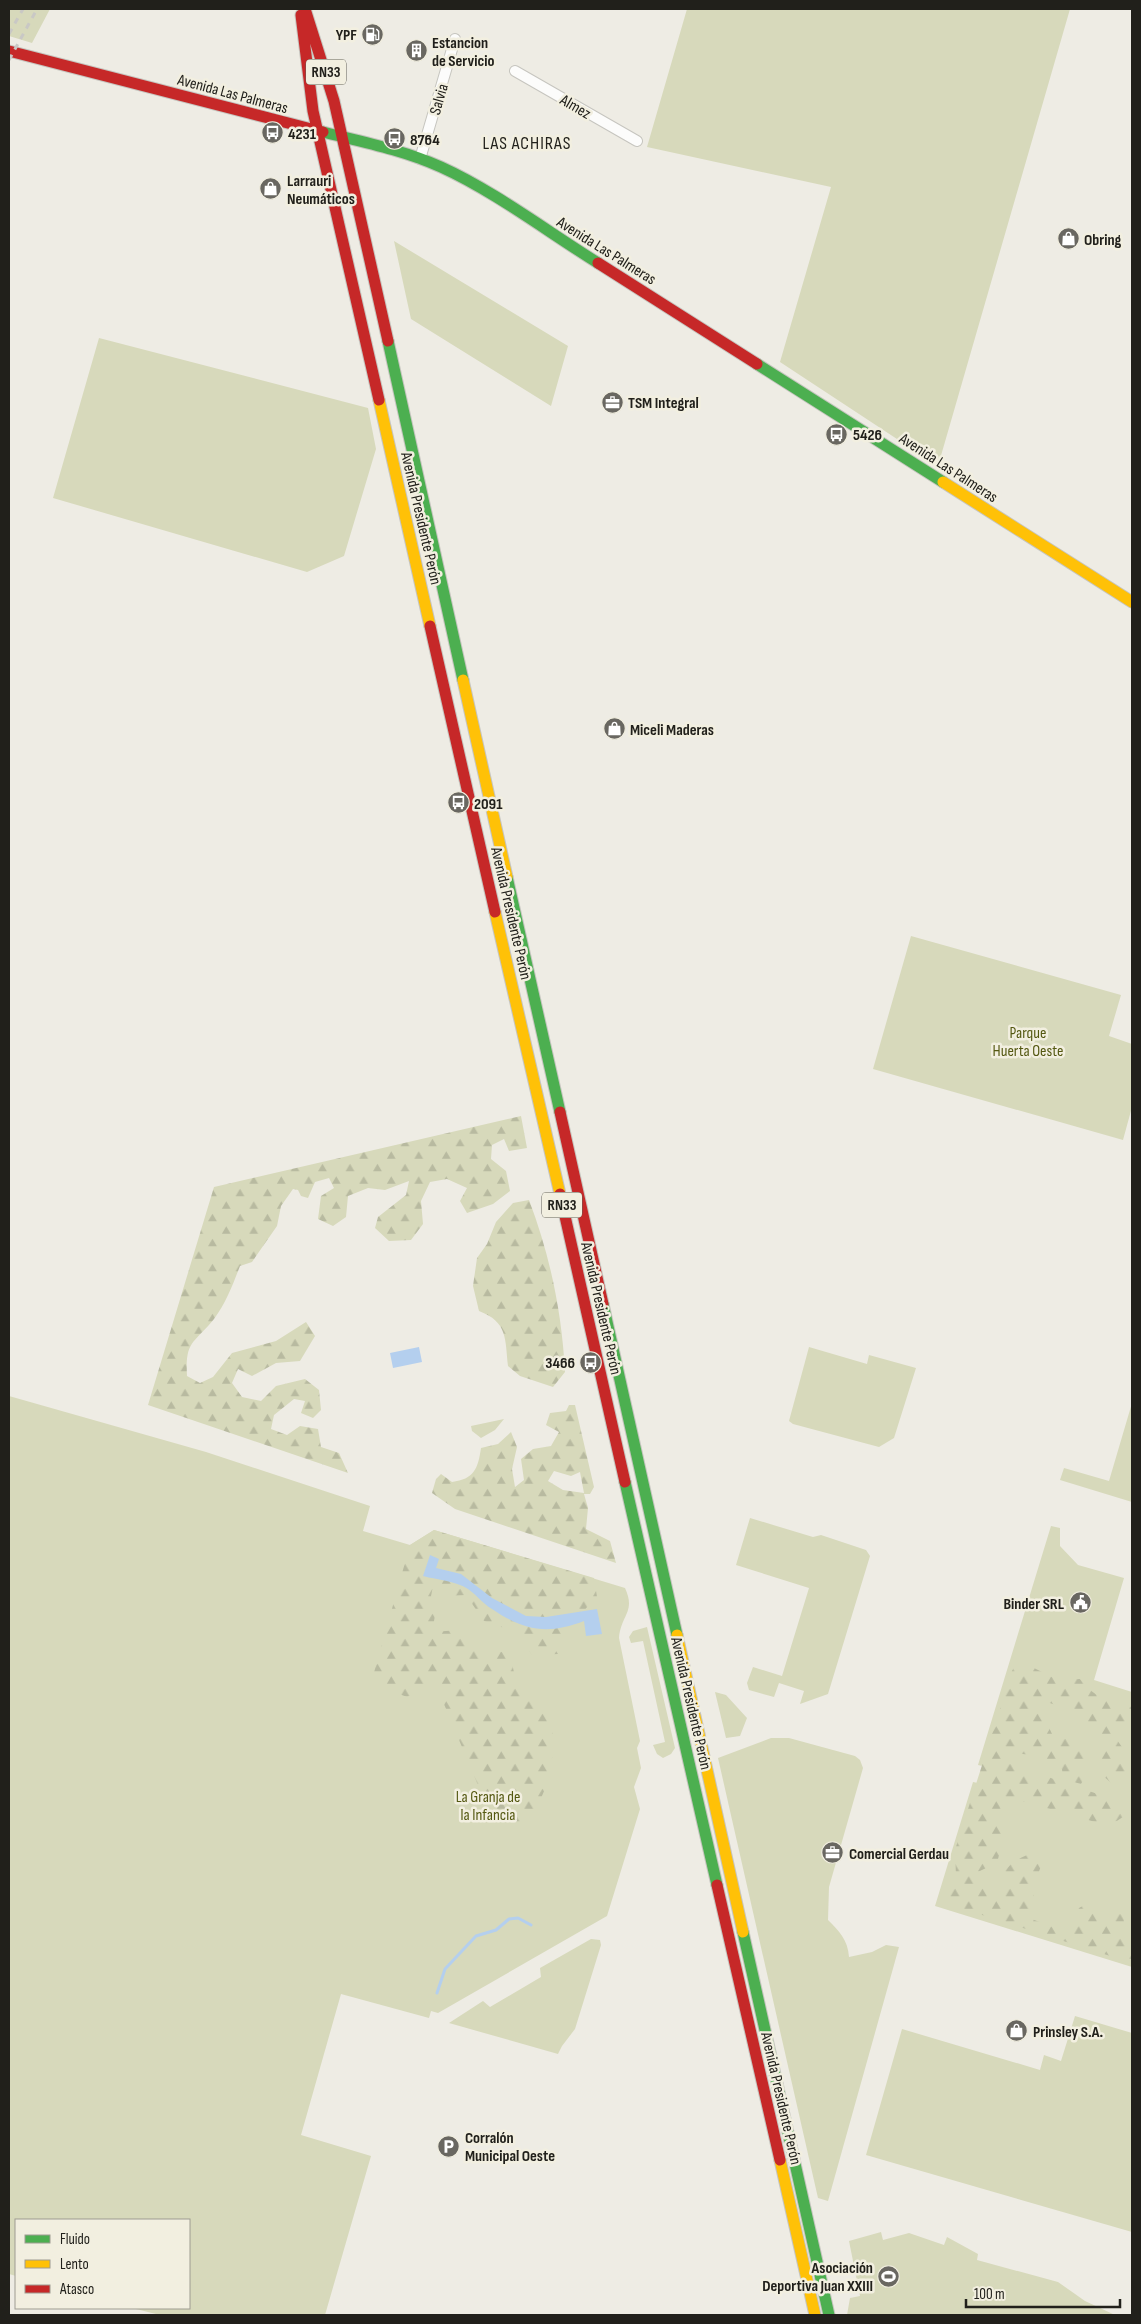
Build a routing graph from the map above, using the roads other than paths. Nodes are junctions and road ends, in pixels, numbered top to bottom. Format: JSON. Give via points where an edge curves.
{"nodes":[{"id":1,"x":300,"y":9,"type":"edge"},
{"id":2,"x":305,"y":9,"type":"edge"},
{"id":3,"x":455,"y":39,"type":"dead end"},
{"id":4,"x":9,"y":51,"type":"edge"},
{"id":5,"x":515,"y":71,"type":"dead end"},
{"id":6,"x":318,"y":132,"type":"junction"},
{"id":7,"x":341,"y":136,"type":"junction"},
{"id":8,"x":637,"y":141,"type":"dead end"},
{"id":9,"x":420,"y":159,"type":"junction"},
{"id":10,"x":1132,"y":602,"type":"edge"},
{"id":11,"x":815,"y":2315,"type":"edge"},
{"id":12,"x":828,"y":2315,"type":"edge"}],
"edges":[{"from":1,"to":6,"type":"main road","number":"RN33","via":[[307,77]]},
{"from":2,"to":7,"type":"main road","number":"RN33","via":[[324,66]]},
{"from":3,"to":9,"type":"street","name":"Salvia"},
{"from":4,"to":6,"type":"main road","name":"Avenida Las Palmeras"},
{"from":5,"to":8,"type":"street","name":"Almez"},
{"from":6,"to":7,"type":"main road","name":"Avenida Las Palmeras"},
{"from":6,"to":11,"type":"main road","name":"Avenida Presidente Perón","number":"RN33"},
{"from":7,"to":9,"type":"main road","name":"Avenida Las Palmeras"},
{"from":7,"to":12,"type":"main road","name":"Avenida Presidente Perón","number":"RN33"},
{"from":9,"to":10,"type":"main road","name":"Avenida Las Palmeras","via":[[440,166],[483,190]]}]}
